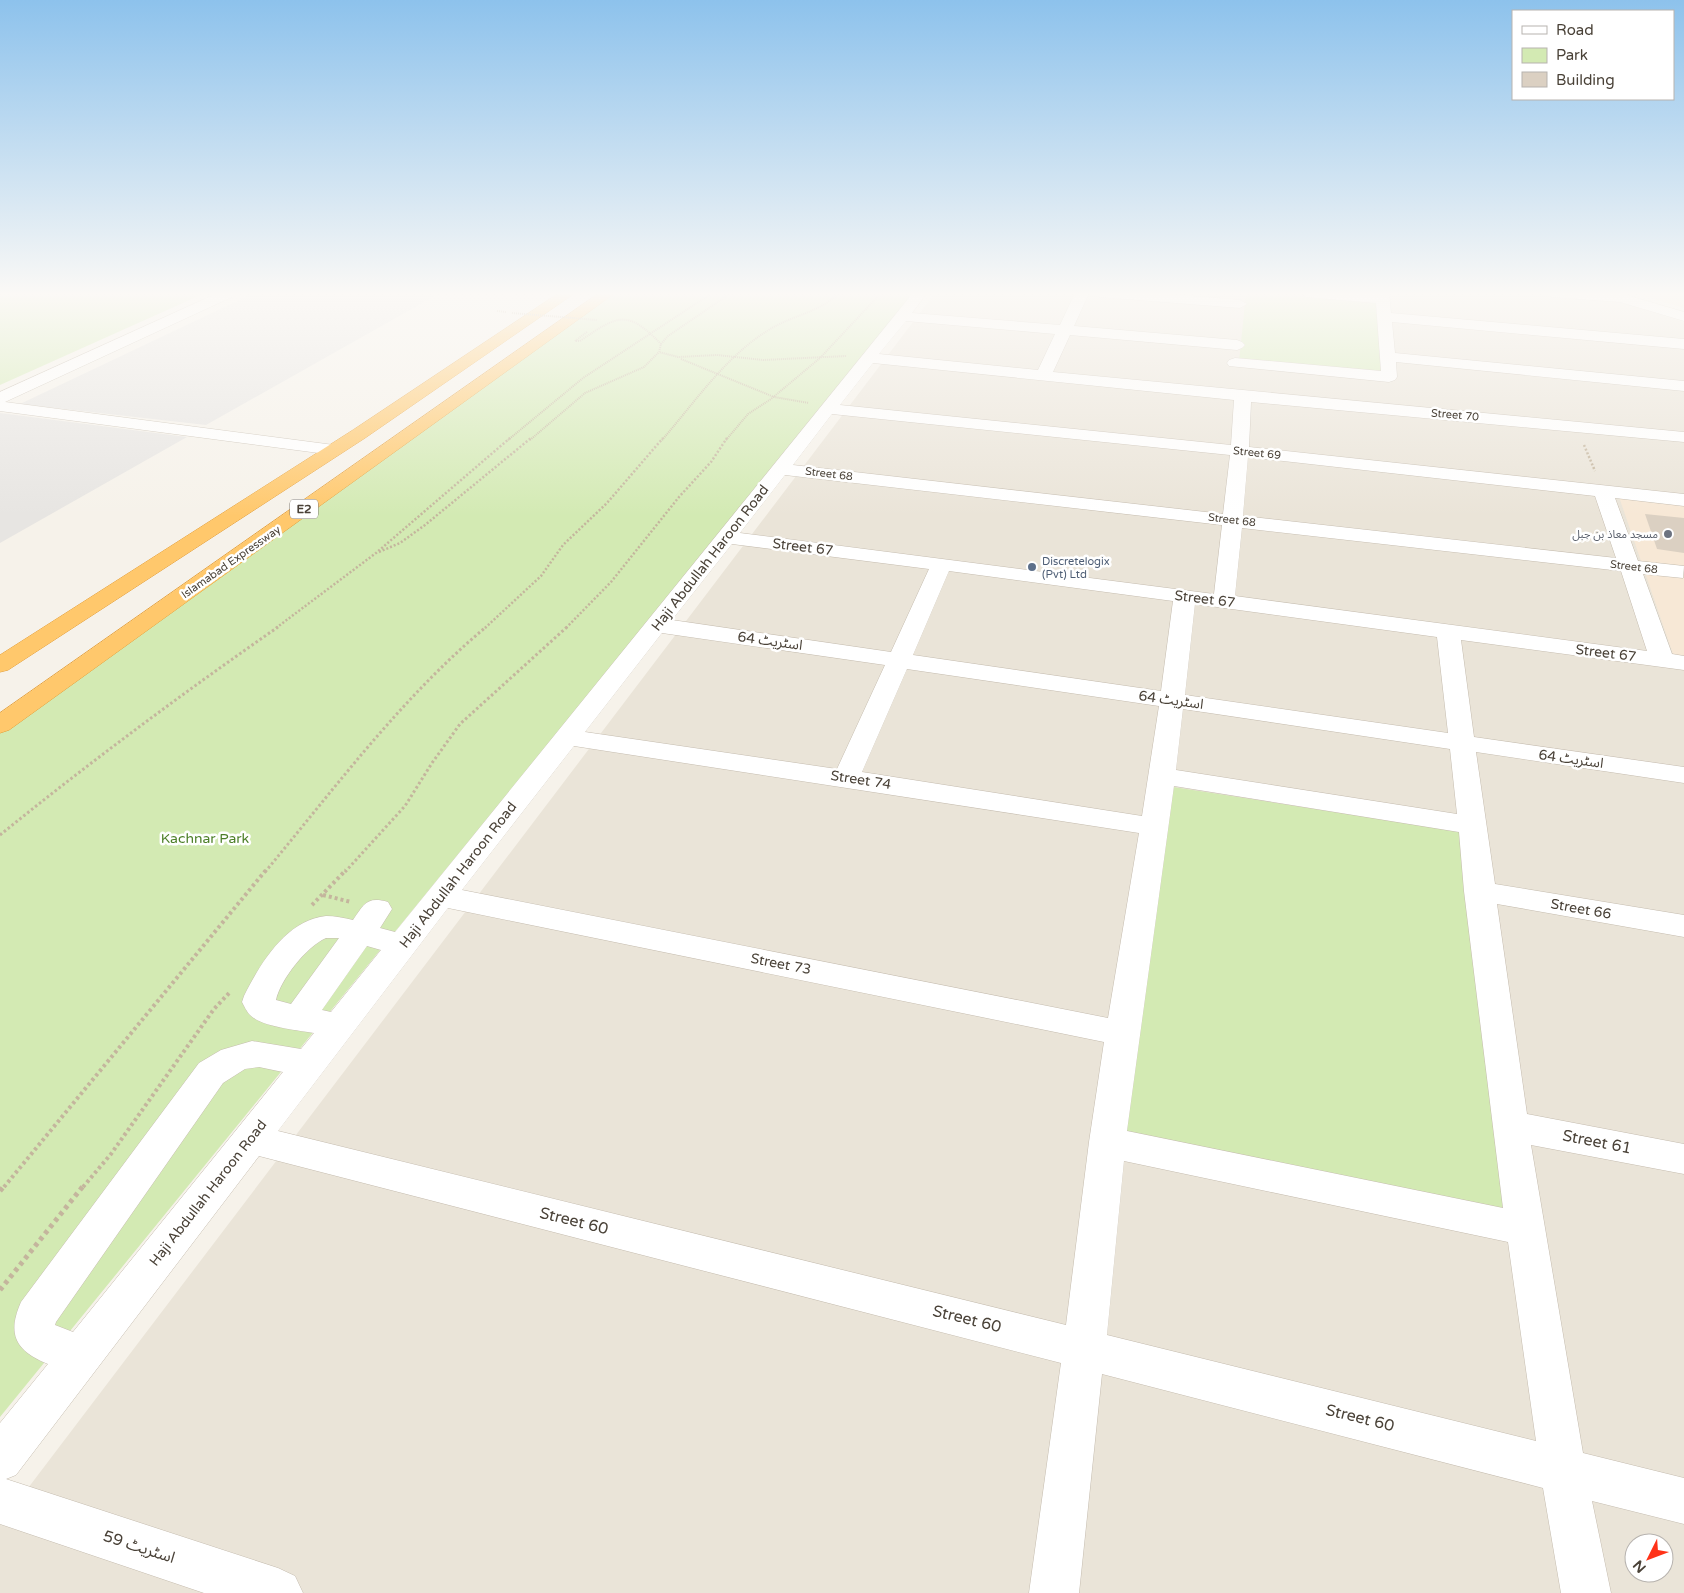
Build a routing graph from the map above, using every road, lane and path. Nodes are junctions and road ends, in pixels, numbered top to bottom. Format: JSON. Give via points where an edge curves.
{"nodes":[{"id":1,"x":67,"y":367,"type":"edge"},
{"id":2,"x":457,"y":367,"type":"edge"},
{"id":3,"x":504,"y":367,"type":"edge"},
{"id":4,"x":601,"y":367,"type":"edge"},
{"id":5,"x":643,"y":367,"type":"edge"},
{"id":6,"x":700,"y":367,"type":"edge"},
{"id":7,"x":726,"y":367,"type":"edge"},
{"id":8,"x":809,"y":367,"type":"edge"},
{"id":9,"x":862,"y":367,"type":"edge"},
{"id":10,"x":959,"y":367,"type":"edge"},
{"id":11,"x":1046,"y":367,"type":"edge"},
{"id":12,"x":1235,"y":367,"type":"edge"},
{"id":13,"x":1275,"y":367,"type":"edge"},
{"id":14,"x":1388,"y":367,"type":"edge"},
{"id":15,"x":1493,"y":367,"type":"edge"},
{"id":16,"x":718,"y":376,"type":"junction"},
{"id":17,"x":1042,"y":376,"type":"junction"},
{"id":18,"x":1389,"y":377,"type":"junction"},
{"id":19,"x":1684,"y":386,"type":"edge"},
{"id":20,"x":1238,"y":396,"type":"junction"},
{"id":21,"x":774,"y":397,"type":"junction"},
{"id":22,"x":0,"y":398,"type":"edge"},
{"id":23,"x":0,"y":406,"type":"edge"},
{"id":24,"x":830,"y":408,"type":"junction"},
{"id":25,"x":1393,"y":409,"type":"junction"},
{"id":26,"x":1576,"y":426,"type":"junction"},
{"id":27,"x":1684,"y":437,"type":"edge"},
{"id":28,"x":334,"y":450,"type":"junction"},
{"id":29,"x":1240,"y":451,"type":"junction"},
{"id":30,"x":780,"y":469,"type":"junction"},
{"id":31,"x":1603,"y":490,"type":"junction"},
{"id":32,"x":1684,"y":500,"type":"edge"},
{"id":33,"x":1231,"y":520,"type":"junction"},
{"id":34,"x":725,"y":537,"type":"junction"},
{"id":35,"x":376,"y":553,"type":"junction"},
{"id":36,"x":942,"y":564,"type":"junction"},
{"id":37,"x":1629,"y":566,"type":"junction"},
{"id":38,"x":1683,"y":572,"type":"edge"},
{"id":39,"x":1185,"y":597,"type":"junction"},
{"id":40,"x":1224,"y":602,"type":"junction"},
{"id":41,"x":657,"y":625,"type":"junction"},
{"id":42,"x":1448,"y":632,"type":"junction"},
{"id":43,"x":899,"y":659,"type":"junction"},
{"id":44,"x":1662,"y":660,"type":"junction"},
{"id":45,"x":1684,"y":663,"type":"edge"},
{"id":46,"x":0,"y":665,"type":"edge"},
{"id":47,"x":1172,"y":700,"type":"junction"},
{"id":48,"x":0,"y":726,"type":"edge"},
{"id":49,"x":568,"y":737,"type":"junction"},
{"id":50,"x":1461,"y":743,"type":"junction"},
{"id":51,"x":1684,"y":775,"type":"edge"},
{"id":52,"x":1162,"y":776,"type":"junction"},
{"id":53,"x":846,"y":778,"type":"junction"},
{"id":54,"x":1472,"y":825,"type":"junction"},
{"id":55,"x":1153,"y":826,"type":"junction"},
{"id":56,"x":0,"y":835,"type":"edge"},
{"id":57,"x":1479,"y":892,"type":"junction"},
{"id":58,"x":441,"y":896,"type":"junction"},
{"id":59,"x":310,"y":908,"type":"dead end"},
{"id":60,"x":369,"y":921,"type":"junction"},
{"id":61,"x":1684,"y":926,"type":"edge"},
{"id":62,"x":402,"y":946,"type":"junction"},
{"id":63,"x":237,"y":985,"type":"dead end"},
{"id":64,"x":299,"y":1018,"type":"junction"},
{"id":65,"x":340,"y":1026,"type":"junction"},
{"id":66,"x":1122,"y":1033,"type":"junction"},
{"id":67,"x":310,"y":1064,"type":"junction"},
{"id":68,"x":1510,"y":1126,"type":"junction"},
{"id":69,"x":250,"y":1140,"type":"junction"},
{"id":70,"x":1107,"y":1142,"type":"junction"},
{"id":71,"x":1684,"y":1159,"type":"edge"},
{"id":72,"x":0,"y":1191,"type":"edge"},
{"id":73,"x":1525,"y":1229,"type":"junction"},
{"id":74,"x":0,"y":1290,"type":"edge"},
{"id":75,"x":1084,"y":1348,"type":"junction"},
{"id":76,"x":82,"y":1354,"type":"junction"},
{"id":77,"x":0,"y":1460,"type":"edge"},
{"id":78,"x":1563,"y":1470,"type":"junction"},
{"id":79,"x":0,"y":1501,"type":"edge"},
{"id":80,"x":1684,"y":1501,"type":"edge"},
{"id":81,"x":278,"y":1593,"type":"edge"},
{"id":82,"x":1054,"y":1593,"type":"edge"},
{"id":83,"x":1586,"y":1593,"type":"edge"}],
"edges":[{"from":1,"to":22,"type":"street"},
{"from":2,"to":28,"type":"highway","number":"E2"},
{"from":3,"to":48,"type":"highway","name":"Islamabad Expressway","number":"E2"},
{"from":4,"to":35,"type":"path","via":[[568,390]]},
{"from":5,"to":35,"type":"path","via":[[585,393],[425,525]]},
{"from":6,"to":16,"type":"path"},
{"from":7,"to":16,"type":"path"},
{"from":8,"to":21,"type":"path"},
{"from":9,"to":24,"type":"street","name":"Haji Abdullah Haroon Road"},
{"from":10,"to":17,"type":"street","name":"Street 70"},
{"from":11,"to":17,"type":"street"},
{"from":12,"to":20,"type":"street"},
{"from":13,"to":18,"type":"street"},
{"from":14,"to":18,"type":"street"},
{"from":15,"to":19,"type":"street"},
{"from":16,"to":21,"type":"path"},
{"from":16,"to":72,"type":"path","via":[[607,503],[563,545],[541,576],[451,656],[394,716]]},
{"from":17,"to":20,"type":"street","name":"Street 70"},
{"from":18,"to":25,"type":"street"},
{"from":20,"to":25,"type":"street","name":"Street 70"},
{"from":20,"to":29,"type":"street"},
{"from":21,"to":24,"type":"path"},
{"from":21,"to":59,"type":"path","via":[[748,414],[611,582],[560,634],[460,724],[405,806]]},
{"from":23,"to":28,"type":"street"},
{"from":24,"to":29,"type":"street","name":"Street 69"},
{"from":24,"to":30,"type":"street","name":"Haji Abdullah Haroon Road"},
{"from":25,"to":26,"type":"street","name":"Street 70"},
{"from":26,"to":27,"type":"street","name":"Street 70"},
{"from":26,"to":31,"type":"path"},
{"from":28,"to":46,"type":"highway","number":"E2"},
{"from":29,"to":31,"type":"street","name":"Street 69"},
{"from":29,"to":33,"type":"street"},
{"from":30,"to":33,"type":"street","name":"Street 68"},
{"from":30,"to":34,"type":"street","name":"Haji Abdullah Haroon Road"},
{"from":31,"to":32,"type":"street","name":"Street 69"},
{"from":31,"to":37,"type":"street"},
{"from":33,"to":37,"type":"street","name":"Street 68"},
{"from":33,"to":40,"type":"street"},
{"from":34,"to":36,"type":"street","name":"Street 67"},
{"from":34,"to":41,"type":"street","name":"Haji Abdullah Haroon Road"},
{"from":35,"to":56,"type":"path","via":[[312,603],[188,690]]},
{"from":36,"to":39,"type":"street","name":"Street 67"},
{"from":36,"to":43,"type":"street"},
{"from":37,"to":38,"type":"street","name":"Street 68"},
{"from":37,"to":44,"type":"street"},
{"from":39,"to":40,"type":"street","name":"Street 67"},
{"from":39,"to":47,"type":"street"},
{"from":40,"to":42,"type":"street","name":"Street 67"},
{"from":41,"to":43,"type":"street","name":"اسٹریٹ 64"},
{"from":41,"to":49,"type":"street","name":"Haji Abdullah Haroon Road"},
{"from":42,"to":44,"type":"street","name":"Street 67"},
{"from":42,"to":50,"type":"street"},
{"from":43,"to":47,"type":"street","name":"اسٹریٹ 64"},
{"from":43,"to":53,"type":"street"},
{"from":44,"to":45,"type":"street","name":"Street 67"},
{"from":47,"to":50,"type":"street","name":"اسٹریٹ 64"},
{"from":47,"to":52,"type":"street"},
{"from":49,"to":53,"type":"street","name":"Street 74"},
{"from":49,"to":58,"type":"street","name":"Haji Abdullah Haroon Road"},
{"from":50,"to":51,"type":"street","name":"اسٹریٹ 64"},
{"from":50,"to":54,"type":"street"},
{"from":52,"to":54,"type":"street"},
{"from":52,"to":55,"type":"street"},
{"from":53,"to":55,"type":"street","name":"Street 74"},
{"from":54,"to":57,"type":"street"},
{"from":55,"to":66,"type":"street"},
{"from":57,"to":61,"type":"street","name":"Street 66"},
{"from":57,"to":68,"type":"street"},
{"from":58,"to":62,"type":"street","name":"Haji Abdullah Haroon Road"},
{"from":58,"to":66,"type":"street","name":"Street 73"},
{"from":60,"to":62,"type":"street"},
{"from":60,"to":64,"type":"street"},
{"from":60,"to":64,"type":"street","via":[[326,927],[307,934],[266,983],[259,1004]]},
{"from":62,"to":65,"type":"street","name":"Haji Abdullah Haroon Road"},
{"from":63,"to":74,"type":"path","via":[[214,1009],[112,1154],[64,1208]]},
{"from":64,"to":65,"type":"street"},
{"from":65,"to":67,"type":"street","name":"Haji Abdullah Haroon Road"},
{"from":66,"to":70,"type":"street"},
{"from":67,"to":69,"type":"street","name":"Haji Abdullah Haroon Road"},
{"from":67,"to":76,"type":"street","via":[[251,1054],[210,1073],[36,1315],[32,1325],[37,1337]]},
{"from":68,"to":71,"type":"street","name":"Street 61"},
{"from":68,"to":73,"type":"street"},
{"from":69,"to":75,"type":"street","name":"Street 60"},
{"from":69,"to":76,"type":"street","name":"Haji Abdullah Haroon Road"},
{"from":70,"to":73,"type":"street"},
{"from":70,"to":75,"type":"street"},
{"from":73,"to":78,"type":"street"},
{"from":75,"to":78,"type":"street","name":"Street 60"},
{"from":75,"to":82,"type":"street"},
{"from":76,"to":77,"type":"street","name":"Haji Abdullah Haroon Road"},
{"from":78,"to":80,"type":"street","name":"Street 60"},
{"from":78,"to":83,"type":"street"},
{"from":79,"to":81,"type":"street","name":"اسٹریٹ 59"}]}
